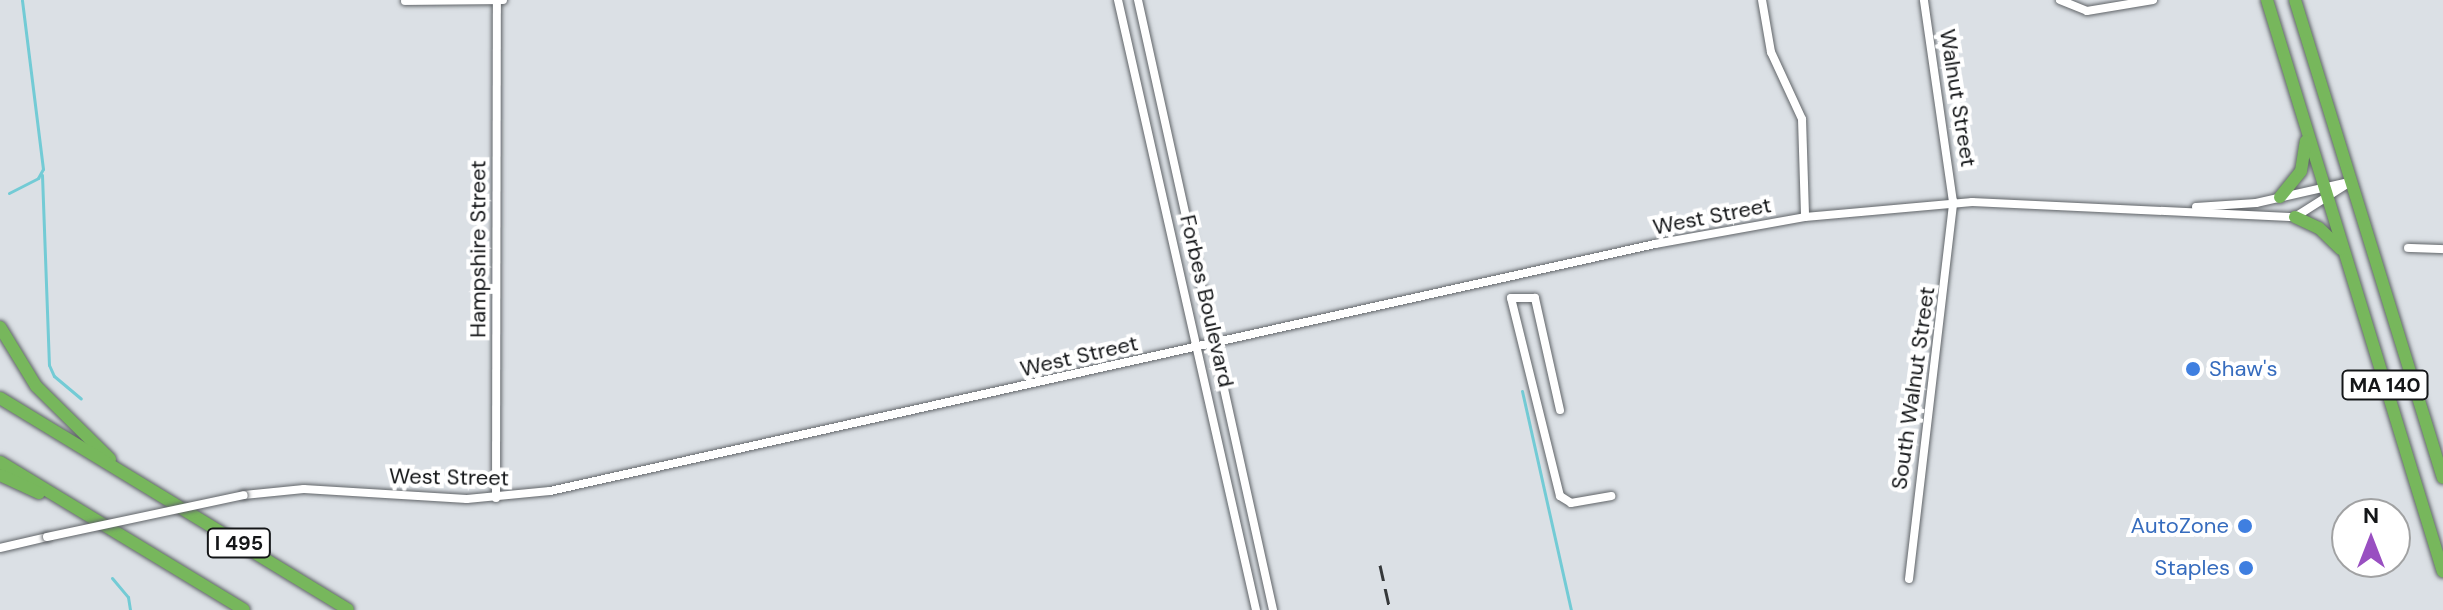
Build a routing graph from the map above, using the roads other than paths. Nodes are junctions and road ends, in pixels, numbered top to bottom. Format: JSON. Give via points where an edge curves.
{"nodes":[{"id":1,"x":405,"y":0,"type":"edge"},
{"id":2,"x":499,"y":0,"type":"edge"},
{"id":3,"x":1118,"y":0,"type":"edge"},
{"id":4,"x":1138,"y":0,"type":"edge"},
{"id":5,"x":1762,"y":0,"type":"edge"},
{"id":6,"x":1924,"y":0,"type":"edge"},
{"id":7,"x":2060,"y":0,"type":"edge"},
{"id":8,"x":2153,"y":0,"type":"edge"},
{"id":9,"x":2267,"y":0,"type":"edge"},
{"id":10,"x":2295,"y":0,"type":"edge"},
{"id":11,"x":2305,"y":126,"type":"junction"},
{"id":12,"x":2352,"y":181,"type":"junction"},
{"id":13,"x":2326,"y":192,"type":"junction"},
{"id":14,"x":2280,"y":197,"type":"junction"},
{"id":15,"x":1953,"y":202,"type":"junction"},
{"id":16,"x":2168,"y":209,"type":"junction"},
{"id":17,"x":1805,"y":217,"type":"junction"},
{"id":18,"x":2295,"y":217,"type":"junction"},
{"id":19,"x":2408,"y":248,"type":"dead end"},
{"id":20,"x":2443,"y":249,"type":"edge"},
{"id":21,"x":2344,"y":252,"type":"junction"},
{"id":22,"x":1506,"y":278,"type":"junction"},
{"id":23,"x":1511,"y":298,"type":"junction"},
{"id":24,"x":0,"y":327,"type":"edge"},
{"id":25,"x":1212,"y":345,"type":"junction"},
{"id":26,"x":1199,"y":348,"type":"junction"},
{"id":27,"x":0,"y":398,"type":"edge"},
{"id":28,"x":1560,"y":410,"type":"dead end"},
{"id":29,"x":0,"y":462,"type":"edge"},
{"id":30,"x":0,"y":475,"type":"edge"},
{"id":31,"x":130,"y":477,"type":"junction"},
{"id":32,"x":2443,"y":478,"type":"edge"},
{"id":33,"x":1611,"y":496,"type":"dead end"},
{"id":34,"x":496,"y":498,"type":"junction"},
{"id":35,"x":96,"y":520,"type":"junction"},
{"id":36,"x":0,"y":548,"type":"edge"},
{"id":37,"x":2443,"y":572,"type":"edge"},
{"id":38,"x":1909,"y":579,"type":"dead end"},
{"id":39,"x":244,"y":610,"type":"edge"},
{"id":40,"x":348,"y":610,"type":"edge"},
{"id":41,"x":1256,"y":610,"type":"edge"},
{"id":42,"x":1273,"y":610,"type":"edge"}],
"edges":[{"from":1,"to":2,"type":"street"},
{"from":2,"to":34,"type":"street","name":"Hampshire Street"},
{"from":3,"to":26,"type":"street","name":"Forbes Boulevard"},
{"from":4,"to":25,"type":"street","name":"Forbes Boulevard"},
{"from":5,"to":17,"type":"street","via":[[1771,52],[1802,119]]},
{"from":6,"to":15,"type":"street","name":"Walnut Street"},
{"from":7,"to":8,"type":"street","via":[[2087,11]]},
{"from":9,"to":11,"type":"highway","number":"MA 140"},
{"from":10,"to":12,"type":"highway","number":"MA 140"},
{"from":11,"to":13,"type":"highway","number":"MA 140"},
{"from":11,"to":14,"type":"highway","via":[[2301,171]]},
{"from":12,"to":13,"type":"street","name":"West Street"},
{"from":12,"to":32,"type":"highway","number":"MA 140"},
{"from":13,"to":14,"type":"street","name":"West Street"},
{"from":13,"to":18,"type":"street","name":"West Street"},
{"from":13,"to":21,"type":"highway","number":"MA 140"},
{"from":14,"to":16,"type":"street","name":"West Street"},
{"from":15,"to":16,"type":"street","name":"West Street"},
{"from":15,"to":17,"type":"street","name":"West Street"},
{"from":15,"to":38,"type":"street","name":"South Walnut Street"},
{"from":16,"to":18,"type":"street","name":"West Street"},
{"from":17,"to":22,"type":"street","name":"West Street"},
{"from":18,"to":21,"type":"highway","via":[[2319,228]]},
{"from":19,"to":20,"type":"street"},
{"from":21,"to":37,"type":"highway","number":"MA 140"},
{"from":22,"to":23,"type":"street"},
{"from":22,"to":25,"type":"street","name":"West Street"},
{"from":23,"to":28,"type":"street","via":[[1535,298]]},
{"from":23,"to":33,"type":"street","via":[[1560,496],[1571,503]]},
{"from":24,"to":31,"type":"highway","via":[[41,392]]},
{"from":25,"to":26,"type":"street","name":"West Street"},
{"from":25,"to":42,"type":"street","name":"Forbes Boulevard"},
{"from":26,"to":34,"type":"street","name":"West Street","via":[[550,491]]},
{"from":26,"to":41,"type":"street","name":"Forbes Boulevard"},
{"from":27,"to":31,"type":"highway","number":"I 495"},
{"from":29,"to":35,"type":"highway","number":"I 495"},
{"from":30,"to":35,"type":"highway"},
{"from":31,"to":40,"type":"highway","number":"I 495"},
{"from":34,"to":36,"type":"street","name":"West Street","bridge":true,"via":[[304,489],[244,495]]},
{"from":35,"to":39,"type":"highway","number":"I 495"}]}
